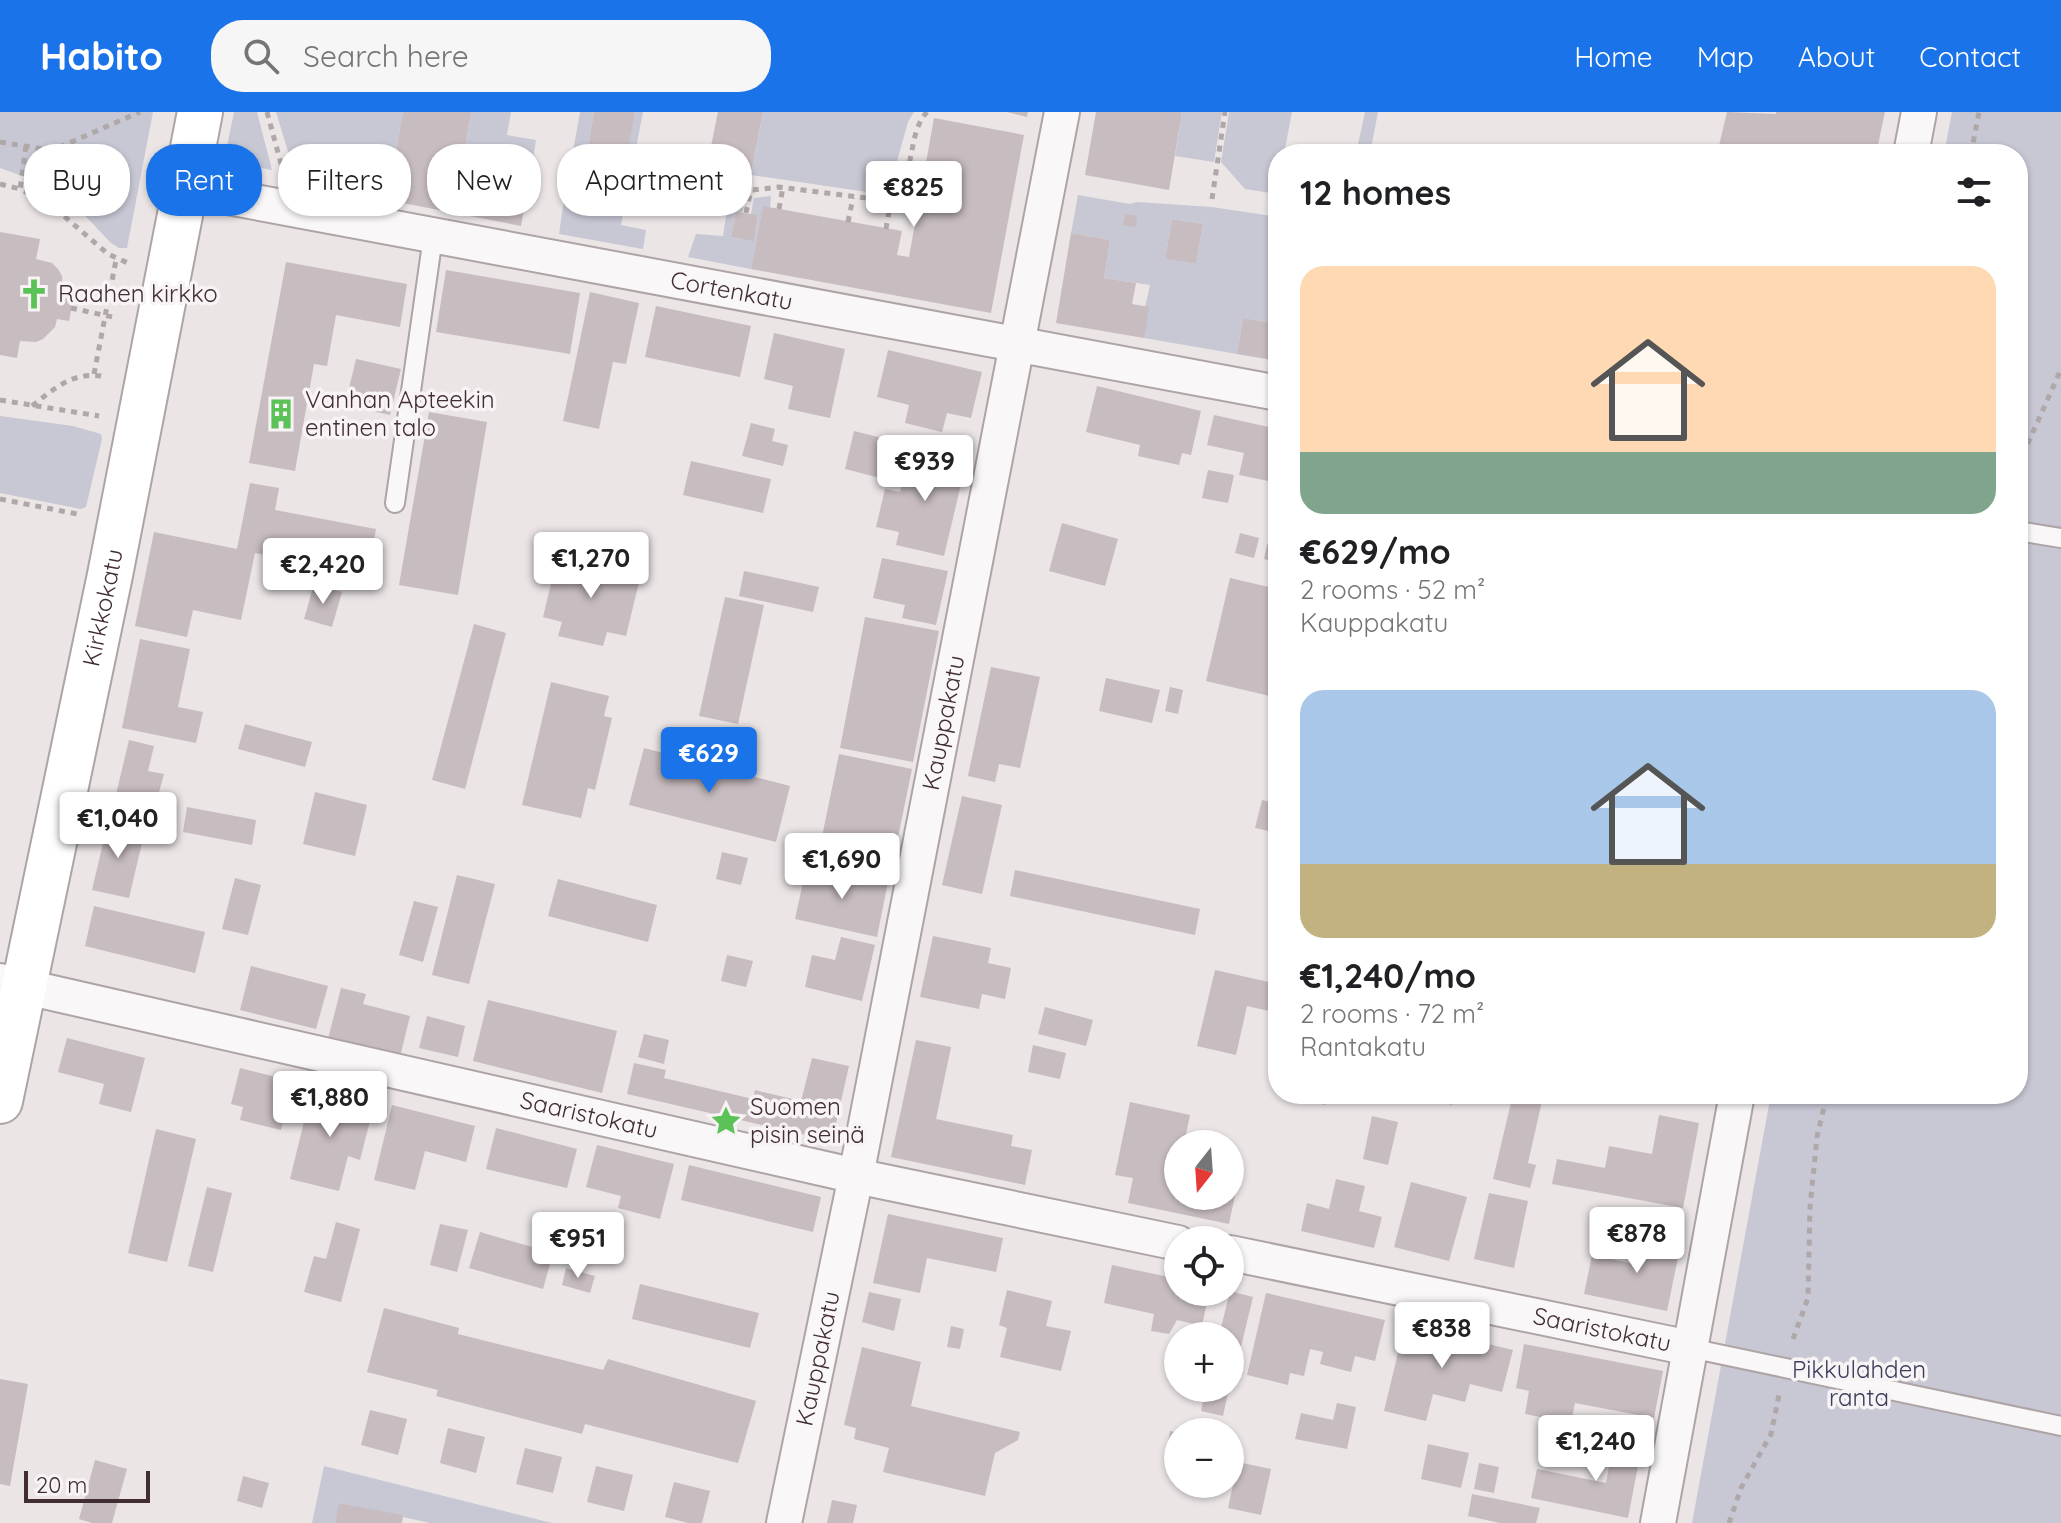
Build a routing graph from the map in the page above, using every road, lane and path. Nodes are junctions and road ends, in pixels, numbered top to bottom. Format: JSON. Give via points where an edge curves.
{"nodes":[{"id":1,"x":140,"y":112,"type":"edge"},
{"id":2,"x":200,"y":112,"type":"edge"},
{"id":3,"x":267,"y":112,"type":"edge"},
{"id":4,"x":927,"y":112,"type":"edge"},
{"id":5,"x":1062,"y":112,"type":"edge"},
{"id":6,"x":1225,"y":112,"type":"edge"},
{"id":7,"x":1919,"y":112,"type":"edge"},
{"id":8,"x":1979,"y":112,"type":"edge"},
{"id":9,"x":0,"y":142,"type":"edge"},
{"id":10,"x":67,"y":144,"type":"edge"},
{"id":11,"x":194,"y":144,"type":"edge"},
{"id":12,"x":1913,"y":144,"type":"edge"},
{"id":13,"x":1973,"y":144,"type":"edge"},
{"id":14,"x":24,"y":146,"type":"edge"},
{"id":15,"x":278,"y":153,"type":"edge"},
{"id":16,"x":24,"y":160,"type":"edge"},
{"id":17,"x":908,"y":168,"type":"junction"},
{"id":18,"x":924,"y":171,"type":"dead end"},
{"id":19,"x":0,"y":184,"type":"edge"},
{"id":20,"x":783,"y":187,"type":"junction"},
{"id":21,"x":20,"y":189,"type":"junction"},
{"id":22,"x":752,"y":190,"type":"edge"},
{"id":23,"x":853,"y":198,"type":"junction"},
{"id":24,"x":887,"y":199,"type":"junction"},
{"id":25,"x":1212,"y":199,"type":"dead end"},
{"id":26,"x":262,"y":204,"type":"edge"},
{"id":27,"x":779,"y":209,"type":"dead end"},
{"id":28,"x":180,"y":216,"type":"edge"},
{"id":29,"x":848,"y":222,"type":"dead end"},
{"id":30,"x":886,"y":229,"type":"dead end"},
{"id":31,"x":433,"y":237,"type":"junction"},
{"id":32,"x":116,"y":260,"type":"junction"},
{"id":33,"x":129,"y":264,"type":"dead end"},
{"id":34,"x":71,"y":308,"type":"dead end"},
{"id":35,"x":97,"y":313,"type":"dead end"},
{"id":36,"x":1017,"y":343,"type":"junction"},
{"id":37,"x":2061,"y":369,"type":"edge"},
{"id":38,"x":94,"y":374,"type":"junction"},
{"id":39,"x":108,"y":377,"type":"dead end"},
{"id":40,"x":1268,"y":391,"type":"edge"},
{"id":41,"x":0,"y":400,"type":"edge"},
{"id":42,"x":32,"y":406,"type":"junction"},
{"id":43,"x":140,"y":422,"type":"junction"},
{"id":44,"x":2028,"y":443,"type":"edge"},
{"id":45,"x":0,"y":499,"type":"edge"},
{"id":46,"x":395,"y":503,"type":"dead end"},
{"id":47,"x":85,"y":516,"type":"dead end"},
{"id":48,"x":2028,"y":533,"type":"edge"},
{"id":49,"x":2061,"y":538,"type":"edge"},
{"id":50,"x":12,"y":984,"type":"edge"},
{"id":51,"x":0,"y":1101,"type":"edge"},
{"id":52,"x":1735,"y":1104,"type":"edge"},
{"id":53,"x":1825,"y":1104,"type":"edge"},
{"id":54,"x":856,"y":1176,"type":"junction"},
{"id":55,"x":1164,"y":1240,"type":"edge"},
{"id":56,"x":1244,"y":1256,"type":"edge"},
{"id":57,"x":1690,"y":1348,"type":"junction"},
{"id":58,"x":1784,"y":1366,"type":"junction"},
{"id":59,"x":2061,"y":1426,"type":"edge"},
{"id":60,"x":784,"y":1523,"type":"edge"},
{"id":61,"x":1658,"y":1523,"type":"edge"},
{"id":62,"x":1729,"y":1523,"type":"edge"}],
"edges":[{"from":1,"to":10,"type":"path"},
{"from":2,"to":11,"type":"street","name":"Kirkkokatu"},
{"from":3,"to":15,"type":"path"},
{"from":4,"to":17,"type":"path","via":[[917,129]]},
{"from":5,"to":36,"type":"street","name":"Kauppakatu"},
{"from":6,"to":25,"type":"path"},
{"from":7,"to":12,"type":"street"},
{"from":8,"to":13,"type":"path"},
{"from":9,"to":14,"type":"path"},
{"from":16,"to":21,"type":"path"},
{"from":17,"to":18,"type":"path"},
{"from":17,"to":24,"type":"path","via":[[899,191]]},
{"from":19,"to":21,"type":"path"},
{"from":20,"to":22,"type":"path"},
{"from":20,"to":23,"type":"path"},
{"from":20,"to":27,"type":"path"},
{"from":21,"to":32,"type":"path","via":[[50,204]]},
{"from":23,"to":24,"type":"path"},
{"from":23,"to":29,"type":"path"},
{"from":24,"to":30,"type":"path"},
{"from":26,"to":31,"type":"street","name":"Cortenkatu"},
{"from":28,"to":43,"type":"street","name":"Kirkkokatu"},
{"from":31,"to":36,"type":"street","name":"Cortenkatu"},
{"from":31,"to":46,"type":"lane"},
{"from":32,"to":33,"type":"path"},
{"from":32,"to":38,"type":"path"},
{"from":34,"to":35,"type":"path"},
{"from":36,"to":40,"type":"street","name":"Cortenkatu"},
{"from":36,"to":54,"type":"street","name":"Kauppakatu"},
{"from":37,"to":44,"type":"path"},
{"from":38,"to":39,"type":"path"},
{"from":38,"to":42,"type":"path","via":[[65,380]]},
{"from":41,"to":42,"type":"path"},
{"from":42,"to":43,"type":"path"},
{"from":43,"to":50,"type":"street","name":"Kirkkokatu"},
{"from":45,"to":47,"type":"path"},
{"from":48,"to":49,"type":"lane"},
{"from":50,"to":51,"type":"street","name":"Kirkkokatu"},
{"from":50,"to":54,"type":"street","name":"Saaristokatu"},
{"from":52,"to":57,"type":"street"},
{"from":53,"to":58,"type":"path","via":[[1810,1207],[1808,1298]]},
{"from":54,"to":55,"type":"street","name":"Saaristokatu"},
{"from":54,"to":60,"type":"street","name":"Kauppakatu"},
{"from":56,"to":57,"type":"street","name":"Saaristokatu"},
{"from":57,"to":58,"type":"lane"},
{"from":57,"to":61,"type":"street"},
{"from":58,"to":59,"type":"lane"},
{"from":58,"to":62,"type":"path","via":[[1771,1434],[1741,1488]]}]}
